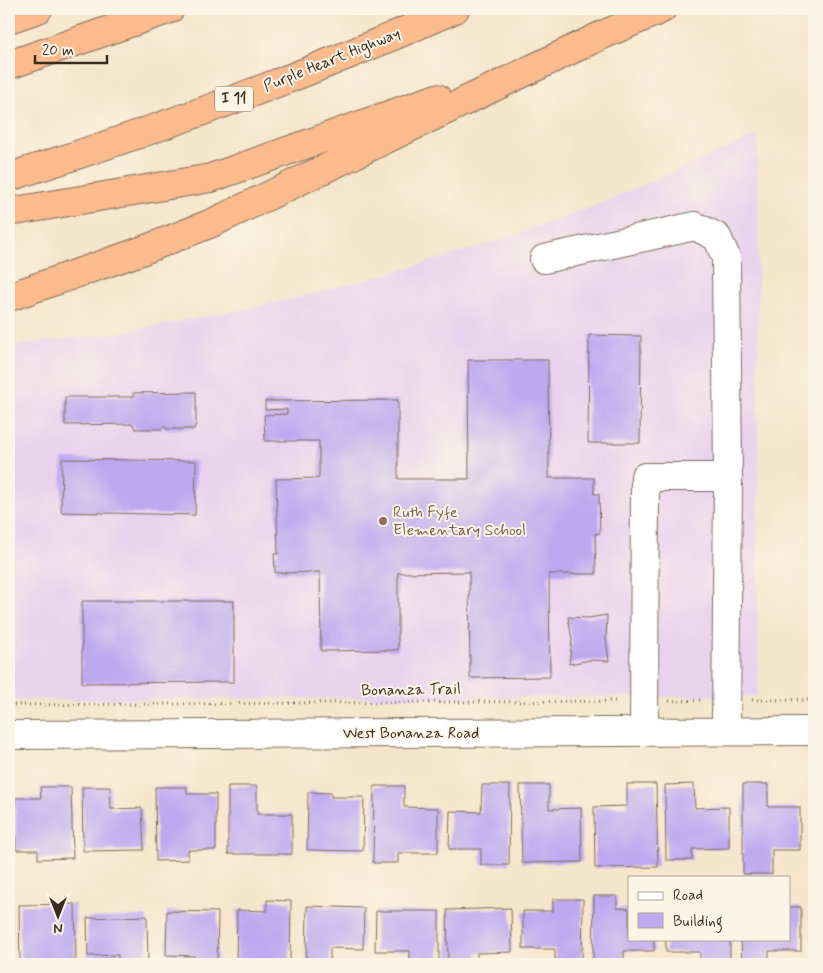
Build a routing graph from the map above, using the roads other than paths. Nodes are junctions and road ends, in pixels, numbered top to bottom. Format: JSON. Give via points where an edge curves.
{"nodes":[{"id":1,"x":38,"y":9,"type":"edge"},
{"id":2,"x":170,"y":9,"type":"edge"},
{"id":3,"x":455,"y":9,"type":"edge"},
{"id":4,"x":662,"y":9,"type":"edge"},
{"id":5,"x":9,"y":20,"type":"edge"},
{"id":6,"x":598,"y":37,"type":"junction"},
{"id":7,"x":9,"y":65,"type":"edge"},
{"id":8,"x":9,"y":177,"type":"edge"},
{"id":9,"x":9,"y":212,"type":"edge"},
{"id":10,"x":544,"y":259,"type":"dead end"},
{"id":11,"x":9,"y":296,"type":"edge"},
{"id":12,"x":728,"y":477,"type":"junction"},
{"id":13,"x":726,"y":731,"type":"junction"},
{"id":14,"x":814,"y":731,"type":"edge"},
{"id":15,"x":644,"y":732,"type":"junction"},
{"id":16,"x":9,"y":735,"type":"edge"}],
"edges":[{"from":1,"to":5,"type":"highway"},
{"from":2,"to":7,"type":"highway"},
{"from":3,"to":8,"type":"highway","name":"Purple Heart Highway","number":"I 11","via":[[271,86]]},
{"from":4,"to":6,"type":"highway"},
{"from":6,"to":9,"type":"highway","via":[[355,129],[211,178]]},
{"from":6,"to":11,"type":"highway","via":[[212,223],[111,262]]},
{"from":10,"to":12,"type":"street","via":[[695,226],[717,237],[726,257]]},
{"from":12,"to":13,"type":"street"},
{"from":12,"to":15,"type":"street","via":[[645,477]]},
{"from":13,"to":14,"type":"street","name":"West Bonanza Road"},
{"from":13,"to":15,"type":"street","name":"West Bonanza Road"},
{"from":15,"to":16,"type":"street","name":"West Bonanza Road"}]}
